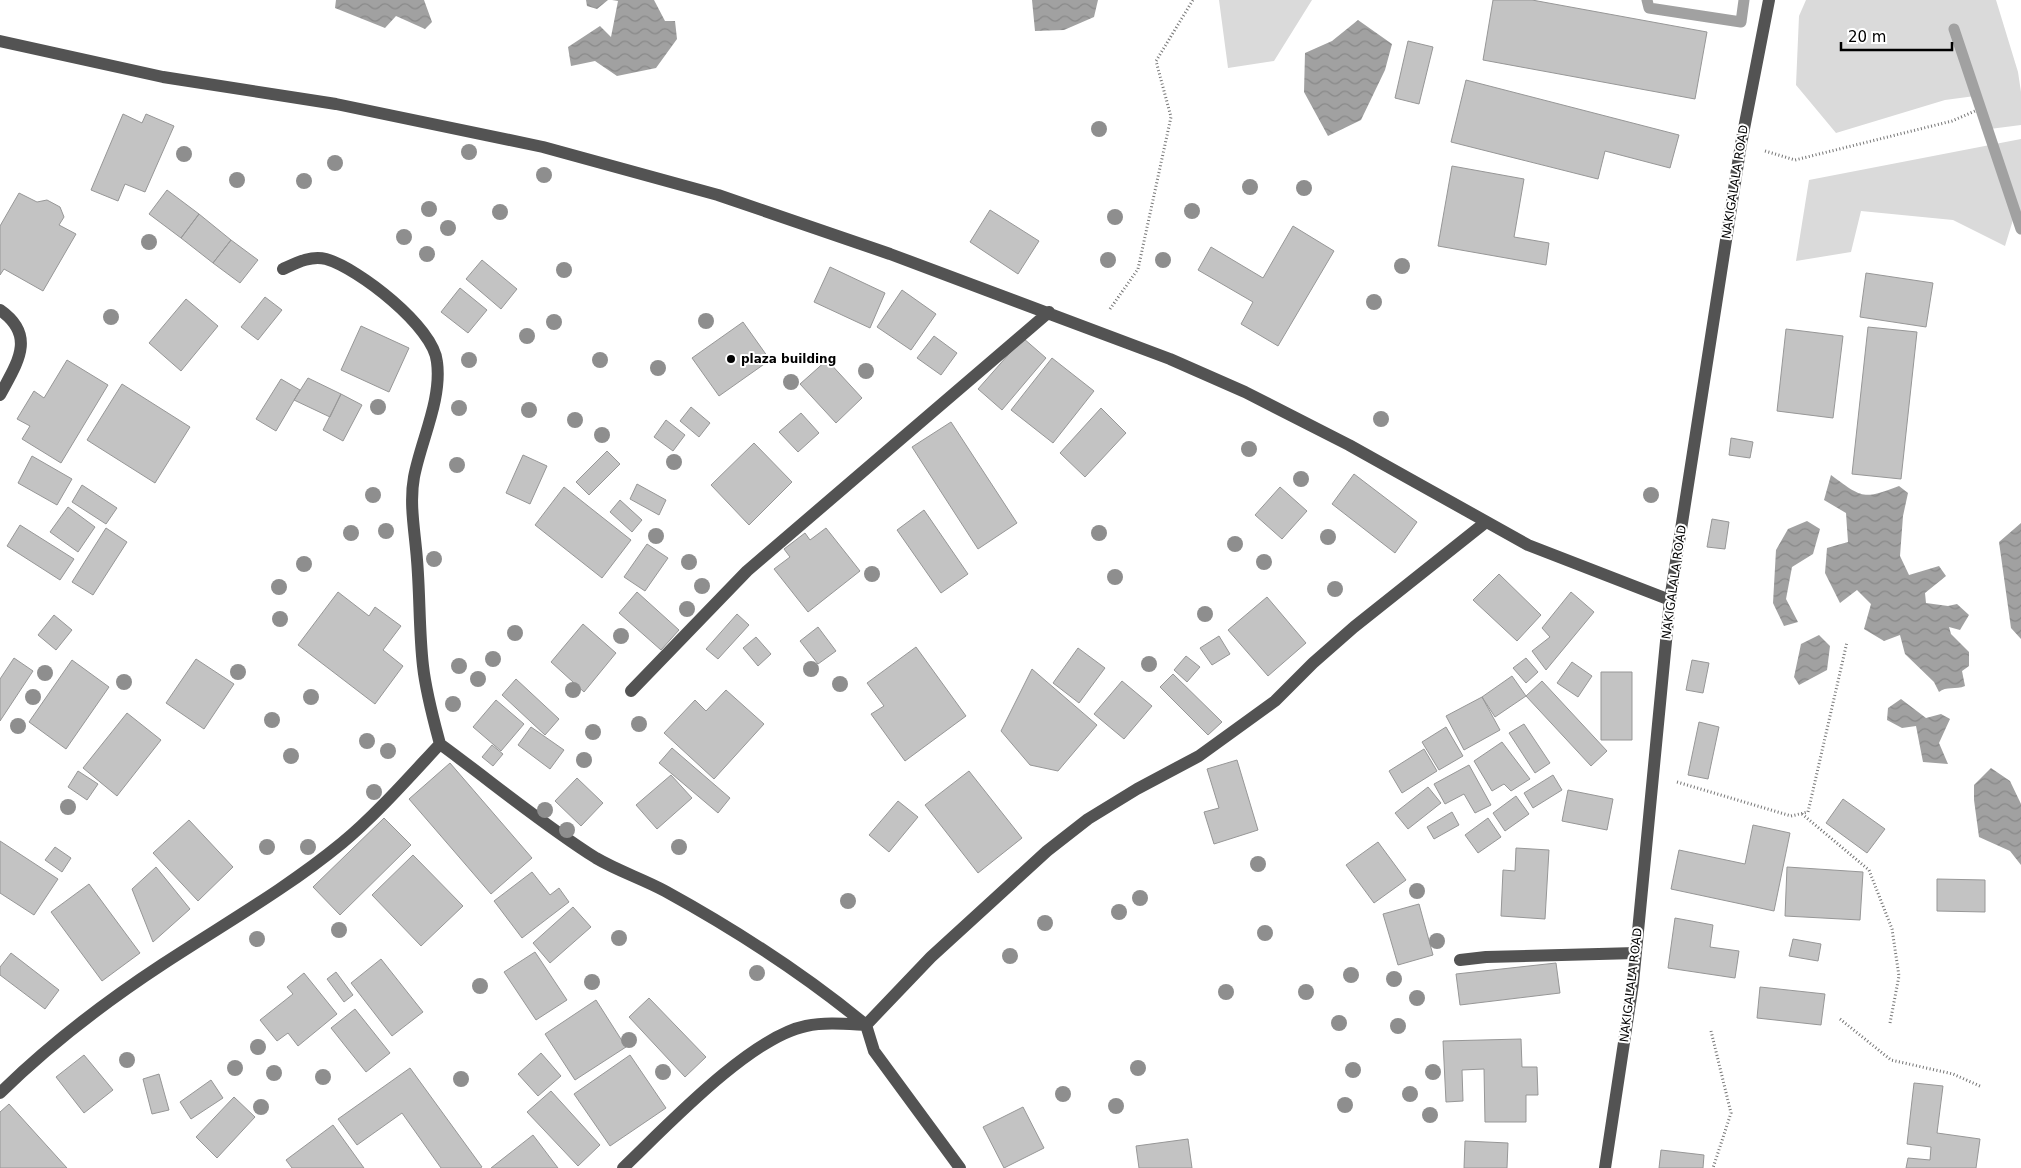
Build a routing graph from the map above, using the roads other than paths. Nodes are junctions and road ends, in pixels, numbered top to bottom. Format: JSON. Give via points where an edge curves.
{"nodes":[{"id":1,"x":1769,"y":0,"type":"edge"},
{"id":2,"x":0,"y":41,"type":"edge"},
{"id":3,"x":283,"y":269,"type":"dead end"},
{"id":4,"x":0,"y":310,"type":"edge"},
{"id":5,"x":1049,"y":312,"type":"junction"},
{"id":6,"x":0,"y":395,"type":"edge"},
{"id":7,"x":1486,"y":522,"type":"junction"},
{"id":8,"x":1670,"y":600,"type":"junction"},
{"id":9,"x":631,"y":692,"type":"dead end"},
{"id":10,"x":440,"y":744,"type":"junction"},
{"id":11,"x":1636,"y":953,"type":"junction"},
{"id":12,"x":1460,"y":960,"type":"dead end"},
{"id":13,"x":866,"y":1025,"type":"junction"},
{"id":14,"x":0,"y":1093,"type":"edge"},
{"id":15,"x":623,"y":1168,"type":"edge"},
{"id":16,"x":960,"y":1168,"type":"edge"},
{"id":17,"x":1605,"y":1168,"type":"edge"}],
"edges":[{"from":1,"to":8,"type":"street","name":"NAKIGALALA ROAD","via":[[1741,144]]},
{"from":2,"to":5,"type":"street","via":[[163,77],[336,104],[542,147],[718,195]]},
{"from":3,"to":10,"type":"street","via":[[304,259],[326,259],[358,276],[406,312],[425,335],[438,360],[437,387],[414,478],[412,512],[423,667]]},
{"from":4,"to":6,"type":"street","via":[[12,319],[22,335],[19,358]]},
{"from":5,"to":7,"type":"street","via":[[1245,392],[1349,445]]},
{"from":5,"to":9,"type":"street","via":[[747,571]]},
{"from":7,"to":8,"type":"street","via":[[1528,545]]},
{"from":7,"to":13,"type":"street","via":[[1354,627],[1276,701],[1199,756],[1137,789],[1047,851],[931,957]]},
{"from":8,"to":11,"type":"street","name":"NAKIGALALA ROAD"},
{"from":10,"to":13,"type":"street","via":[[531,814],[598,859],[664,890],[742,936],[788,965]]},
{"from":10,"to":14,"type":"street","via":[[343,842],[265,901],[100,1007],[32,1062]]},
{"from":11,"to":12,"type":"street"},
{"from":11,"to":17,"type":"street","name":"NAKIGALALA ROAD"},
{"from":13,"to":15,"type":"street","via":[[833,1023],[804,1026],[772,1039],[719,1078]]},
{"from":13,"to":16,"type":"street","via":[[874,1051]]}]}
